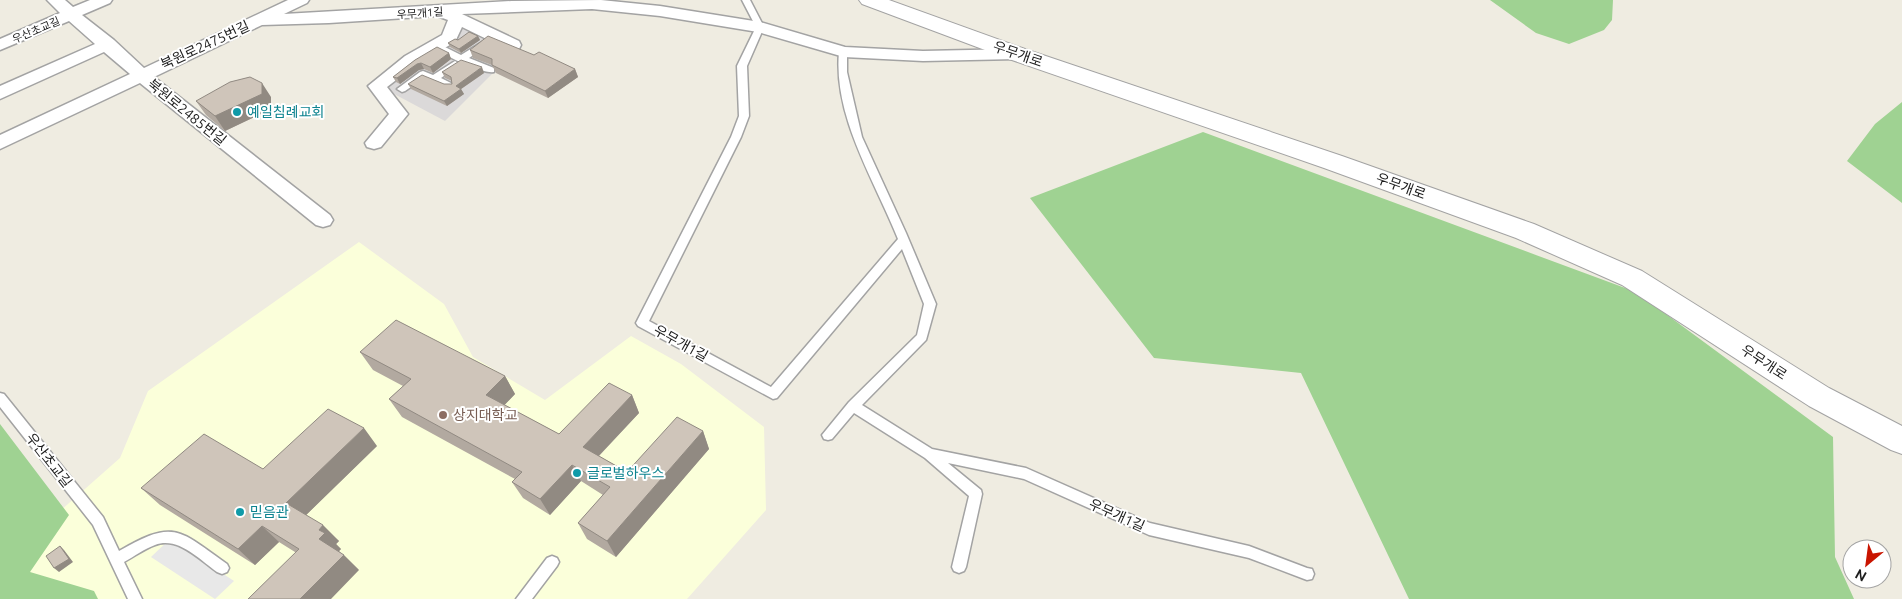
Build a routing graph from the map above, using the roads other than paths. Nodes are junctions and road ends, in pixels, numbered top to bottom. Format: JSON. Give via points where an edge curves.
{"nodes":[{"id":1,"x":55,"y":0,"type":"edge"},
{"id":2,"x":104,"y":0,"type":"edge"},
{"id":3,"x":301,"y":0,"type":"edge"},
{"id":4,"x":414,"y":0,"type":"edge"},
{"id":5,"x":746,"y":0,"type":"edge"},
{"id":6,"x":869,"y":0,"type":"edge"},
{"id":7,"x":517,"y":3,"type":"edge"},
{"id":8,"x":441,"y":12,"type":"junction"},
{"id":9,"x":72,"y":14,"type":"junction"},
{"id":10,"x":457,"y":18,"type":"junction"},
{"id":11,"x":258,"y":20,"type":"junction"},
{"id":12,"x":760,"y":27,"type":"junction"},
{"id":13,"x":493,"y":36,"type":"junction"},
{"id":14,"x":108,"y":44,"type":"junction"},
{"id":15,"x":0,"y":45,"type":"edge"},
{"id":16,"x":514,"y":45,"type":"edge"},
{"id":17,"x":440,"y":48,"type":"edge"},
{"id":18,"x":844,"y":52,"type":"junction"},
{"id":19,"x":1017,"y":54,"type":"junction"},
{"id":20,"x":462,"y":59,"type":"junction"},
{"id":21,"x":491,"y":70,"type":"edge"},
{"id":22,"x":141,"y":75,"type":"junction"},
{"id":23,"x":434,"y":79,"type":"junction"},
{"id":24,"x":450,"y":86,"type":"edge"},
{"id":25,"x":402,"y":90,"type":"dead end"},
{"id":26,"x":0,"y":93,"type":"edge"},
{"id":27,"x":0,"y":143,"type":"edge"},
{"id":28,"x":374,"y":143,"type":"dead end"},
{"id":29,"x":323,"y":220,"type":"dead end"},
{"id":30,"x":904,"y":240,"type":"junction"},
{"id":31,"x":0,"y":398,"type":"edge"},
{"id":32,"x":852,"y":406,"type":"junction"},
{"id":33,"x":828,"y":435,"type":"dead end"},
{"id":34,"x":1902,"y":441,"type":"edge"},
{"id":35,"x":929,"y":454,"type":"junction"},
{"id":36,"x":116,"y":560,"type":"junction"},
{"id":37,"x":552,"y":562,"type":"dead end"},
{"id":38,"x":959,"y":567,"type":"dead end"},
{"id":39,"x":222,"y":568,"type":"dead end"},
{"id":40,"x":1307,"y":574,"type":"dead end"},
{"id":41,"x":135,"y":599,"type":"edge"},
{"id":42,"x":523,"y":599,"type":"edge"}],
"edges":[{"from":1,"to":9,"type":"street","name":"북원로2485번길"},
{"from":2,"to":9,"type":"street"},
{"from":3,"to":11,"type":"street","name":"북원로2475번길"},
{"from":4,"to":8,"type":"street"},
{"from":5,"to":12,"type":"lane"},
{"from":6,"to":19,"type":"street","name":"우무개로"},
{"from":7,"to":8,"type":"street","name":"우무개1길"},
{"from":7,"to":12,"type":"street","name":"우무개1길","via":[[592,4]]},
{"from":8,"to":10,"type":"street"},
{"from":8,"to":11,"type":"street","name":"우무개1길"},
{"from":9,"to":14,"type":"street","name":"북원로2485번길"},
{"from":9,"to":15,"type":"street","name":"우산초교길"},
{"from":10,"to":13,"type":"street"},
{"from":10,"to":28,"type":"street","via":[[449,38],[411,60],[377,86],[399,114]]},
{"from":11,"to":22,"type":"street","name":"북원로2475번길"},
{"from":12,"to":18,"type":"street"},
{"from":12,"to":30,"type":"lane","name":"우무개1길","via":[[742,66],[744,116],[736,137],[642,322],[773,394]]},
{"from":13,"to":16,"type":"street"},
{"from":13,"to":20,"type":"lane"},
{"from":14,"to":22,"type":"street","name":"북원로2485번길"},
{"from":14,"to":26,"type":"street"},
{"from":17,"to":20,"type":"lane"},
{"from":18,"to":19,"type":"street","via":[[923,56]]},
{"from":18,"to":30,"type":"lane","via":[[842,72],[857,137]]},
{"from":19,"to":34,"type":"street","name":"우무개로","via":[[1534,235],[1632,278],[1819,397]]},
{"from":20,"to":21,"type":"lane"},
{"from":20,"to":23,"type":"lane"},
{"from":22,"to":27,"type":"street","name":"북원로2475번길"},
{"from":22,"to":29,"type":"street","name":"북원로2485번길"},
{"from":23,"to":24,"type":"lane"},
{"from":23,"to":25,"type":"lane","via":[[423,74]]},
{"from":30,"to":32,"type":"lane","via":[[930,304],[922,338]]},
{"from":31,"to":36,"type":"lane","name":"우산초교길","via":[[98,522]]},
{"from":32,"to":33,"type":"lane"},
{"from":32,"to":35,"type":"lane","name":"우무개1길"},
{"from":35,"to":38,"type":"lane","name":"우무개1길","via":[[976,494]]},
{"from":35,"to":40,"type":"lane","name":"우무개1길","via":[[1026,474],[1149,529],[1249,552]]},
{"from":36,"to":39,"type":"lane","via":[[156,538],[169,536]]},
{"from":36,"to":41,"type":"lane","name":"우산초교길"},
{"from":37,"to":42,"type":"lane"}]}
